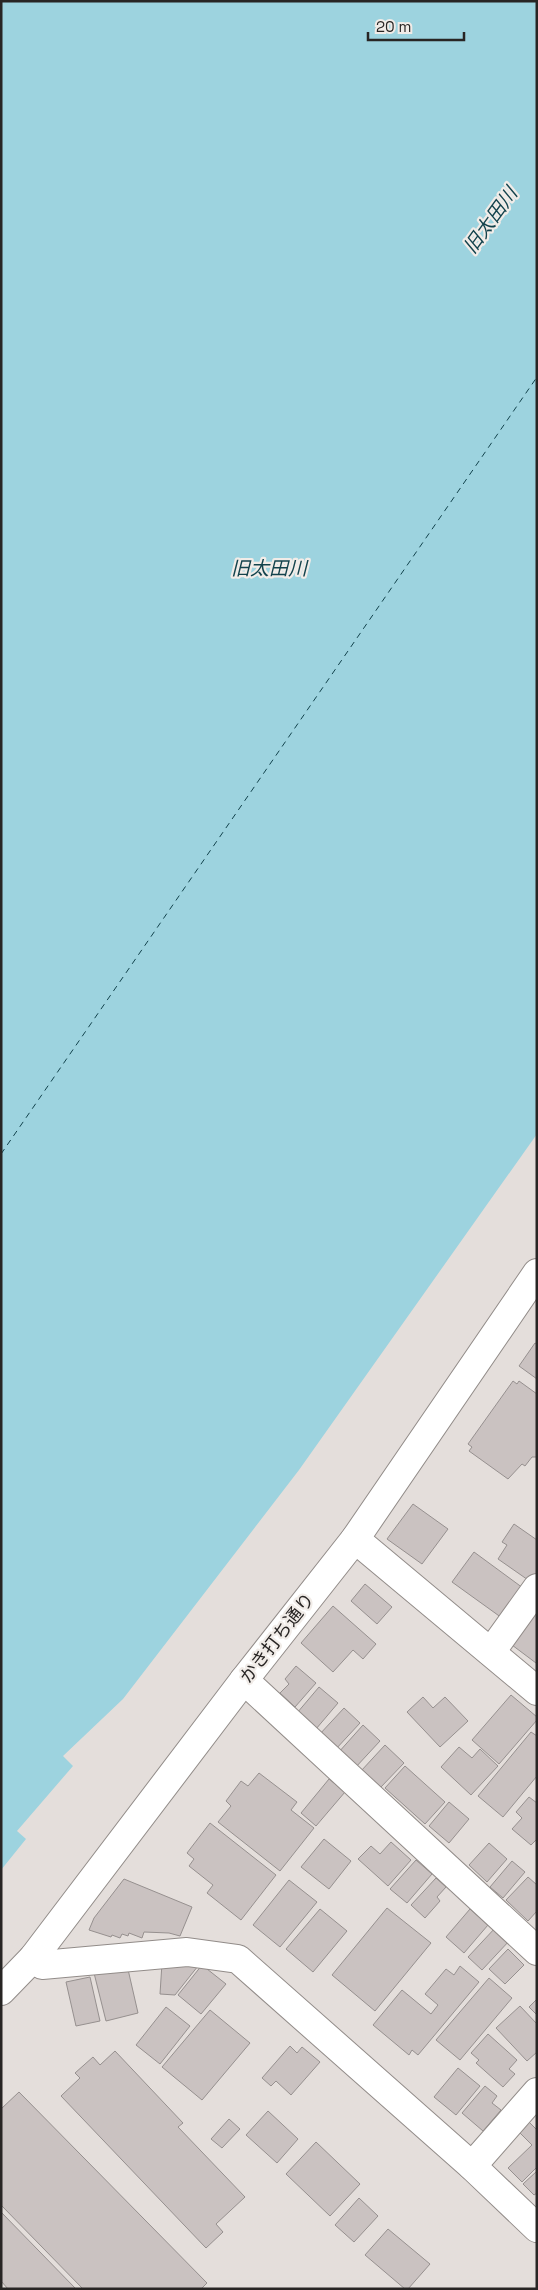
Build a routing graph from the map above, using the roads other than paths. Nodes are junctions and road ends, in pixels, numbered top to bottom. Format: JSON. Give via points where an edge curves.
{"nodes":[{"id":1,"x":537,"y":1273,"type":"edge"},
{"id":2,"x":355,"y":1539,"type":"junction"},
{"id":3,"x":537,"y":1588,"type":"edge"},
{"id":4,"x":491,"y":1652,"type":"junction"},
{"id":5,"x":244,"y":1680,"type":"junction"},
{"id":6,"x":537,"y":1691,"type":"edge"},
{"id":7,"x":537,"y":1951,"type":"edge"},
{"id":8,"x":33,"y":1958,"type":"junction"},
{"id":9,"x":1,"y":1991,"type":"edge"},
{"id":10,"x":537,"y":2092,"type":"edge"},
{"id":11,"x":472,"y":2166,"type":"junction"},
{"id":12,"x":537,"y":2228,"type":"edge"}],
"edges":[{"from":1,"to":2,"type":"street","name":"かき打ち通り"},
{"from":2,"to":4,"type":"street"},
{"from":2,"to":5,"type":"street","name":"かき打ち通り"},
{"from":3,"to":4,"type":"street"},
{"from":4,"to":6,"type":"street"},
{"from":5,"to":7,"type":"street"},
{"from":5,"to":8,"type":"street","name":"かき打ち通り"},
{"from":8,"to":9,"type":"street","name":"かき打ち通り"},
{"from":8,"to":11,"type":"street","via":[[42,1965],[187,1952],[238,1959]]},
{"from":10,"to":11,"type":"street"},
{"from":11,"to":12,"type":"street"}]}
